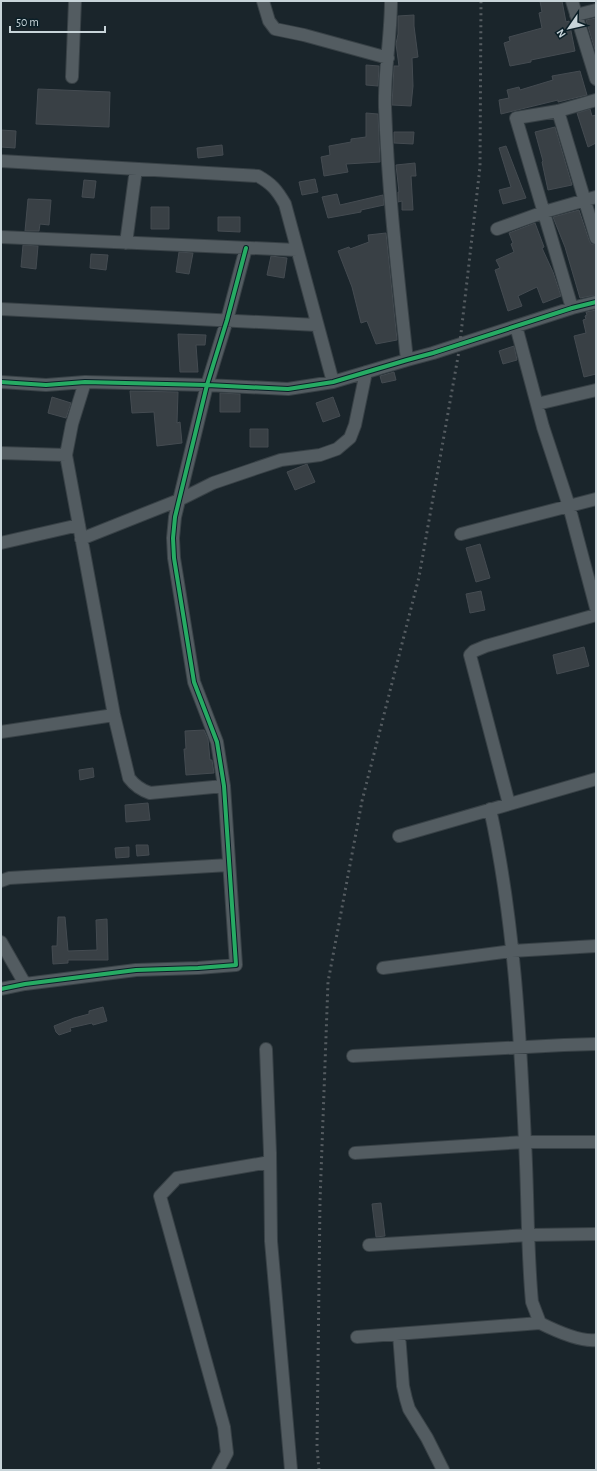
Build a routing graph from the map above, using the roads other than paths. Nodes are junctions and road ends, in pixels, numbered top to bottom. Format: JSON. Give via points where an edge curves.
{"nodes":[{"id":1,"x":75,"y":1,"type":"edge"},
{"id":2,"x":263,"y":1,"type":"edge"},
{"id":3,"x":391,"y":1,"type":"edge"},
{"id":4,"x":572,"y":1,"type":"edge"},
{"id":5,"x":596,"y":10,"type":"edge"},
{"id":6,"x":576,"y":15,"type":"junction"},
{"id":7,"x":388,"y":58,"type":"junction"},
{"id":8,"x":593,"y":62,"type":"edge"},
{"id":9,"x":72,"y":77,"type":"dead end"},
{"id":10,"x":596,"y":79,"type":"edge"},
{"id":11,"x":596,"y":100,"type":"edge"},
{"id":12,"x":558,"y":111,"type":"junction"},
{"id":13,"x":1,"y":161,"type":"edge"},
{"id":14,"x":136,"y":169,"type":"junction"},
{"id":15,"x":590,"y":198,"type":"edge"},
{"id":16,"x":544,"y":212,"type":"junction"},
{"id":17,"x":497,"y":229,"type":"dead end"},
{"id":18,"x":1,"y":238,"type":"edge"},
{"id":19,"x":596,"y":238,"type":"edge"},
{"id":20,"x":126,"y":243,"type":"junction"},
{"id":21,"x":246,"y":248,"type":"junction"},
{"id":22,"x":297,"y":250,"type":"junction"},
{"id":23,"x":596,"y":302,"type":"edge"},
{"id":24,"x":572,"y":308,"type":"junction"},
{"id":25,"x":1,"y":310,"type":"edge"},
{"id":26,"x":227,"y":320,"type":"junction"},
{"id":27,"x":317,"y":325,"type":"junction"},
{"id":28,"x":516,"y":326,"type":"junction"},
{"id":29,"x":407,"y":360,"type":"junction"},
{"id":30,"x":366,"y":372,"type":"junction"},
{"id":31,"x":1,"y":382,"type":"edge"},
{"id":32,"x":86,"y":382,"type":"junction"},
{"id":33,"x":333,"y":382,"type":"junction"},
{"id":34,"x":207,"y":385,"type":"junction"},
{"id":35,"x":596,"y":390,"type":"edge"},
{"id":36,"x":537,"y":404,"type":"junction"},
{"id":37,"x":1,"y":453,"type":"edge"},
{"id":38,"x":66,"y":455,"type":"junction"},
{"id":39,"x":596,"y":499,"type":"edge"},
{"id":40,"x":179,"y":500,"type":"junction"},
{"id":41,"x":568,"y":506,"type":"junction"},
{"id":42,"x":79,"y":525,"type":"junction"},
{"id":43,"x":462,"y":534,"type":"dead end"},
{"id":44,"x":81,"y":539,"type":"junction"},
{"id":45,"x":1,"y":544,"type":"edge"},
{"id":46,"x":596,"y":608,"type":"edge"},
{"id":47,"x":596,"y":615,"type":"edge"},
{"id":48,"x":114,"y":715,"type":"junction"},
{"id":49,"x":1,"y":732,"type":"edge"},
{"id":50,"x":596,"y":779,"type":"edge"},
{"id":51,"x":224,"y":786,"type":"junction"},
{"id":52,"x":509,"y":804,"type":"junction"},
{"id":53,"x":490,"y":809,"type":"junction"},
{"id":54,"x":399,"y":836,"type":"dead end"},
{"id":55,"x":229,"y":865,"type":"junction"},
{"id":56,"x":1,"y":881,"type":"edge"},
{"id":57,"x":1,"y":942,"type":"edge"},
{"id":58,"x":596,"y":946,"type":"edge"},
{"id":59,"x":512,"y":951,"type":"junction"},
{"id":60,"x":383,"y":968,"type":"dead end"},
{"id":61,"x":25,"y":984,"type":"junction"},
{"id":62,"x":1,"y":989,"type":"edge"},
{"id":63,"x":596,"y":1044,"type":"edge"},
{"id":64,"x":519,"y":1047,"type":"junction"},
{"id":65,"x":266,"y":1049,"type":"dead end"},
{"id":66,"x":353,"y":1056,"type":"dead end"},
{"id":67,"x":525,"y":1142,"type":"junction"},
{"id":68,"x":596,"y":1142,"type":"edge"},
{"id":69,"x":355,"y":1153,"type":"dead end"},
{"id":70,"x":270,"y":1162,"type":"junction"},
{"id":71,"x":529,"y":1234,"type":"junction"},
{"id":72,"x":596,"y":1234,"type":"edge"},
{"id":73,"x":369,"y":1245,"type":"dead end"},
{"id":74,"x":540,"y":1323,"type":"junction"},
{"id":75,"x":399,"y":1334,"type":"junction"},
{"id":76,"x":357,"y":1337,"type":"dead end"},
{"id":77,"x":596,"y":1340,"type":"edge"},
{"id":78,"x":218,"y":1470,"type":"edge"},
{"id":79,"x":290,"y":1470,"type":"edge"},
{"id":80,"x":443,"y":1470,"type":"edge"}],
"edges":[{"from":1,"to":9,"type":"street"},
{"from":2,"to":7,"type":"street","via":[[268,21],[276,29]]},
{"from":3,"to":7,"type":"street"},
{"from":4,"to":6,"type":"street"},
{"from":5,"to":6,"type":"street"},
{"from":6,"to":8,"type":"street"},
{"from":7,"to":29,"type":"street","via":[[385,106],[387,141]]},
{"from":8,"to":10,"type":"street"},
{"from":11,"to":12,"type":"street"},
{"from":12,"to":15,"type":"street"},
{"from":12,"to":16,"type":"street","via":[[516,118]]},
{"from":13,"to":14,"type":"street"},
{"from":14,"to":20,"type":"street"},
{"from":14,"to":22,"type":"street","via":[[258,176],[275,188],[285,204]]},
{"from":15,"to":16,"type":"street"},
{"from":15,"to":19,"type":"street"},
{"from":16,"to":17,"type":"street"},
{"from":16,"to":24,"type":"street"},
{"from":18,"to":20,"type":"street"},
{"from":20,"to":21,"type":"street"},
{"from":21,"to":22,"type":"street"},
{"from":21,"to":26,"type":"street"},
{"from":22,"to":27,"type":"street"},
{"from":23,"to":24,"type":"street"},
{"from":24,"to":28,"type":"street"},
{"from":25,"to":26,"type":"street"},
{"from":26,"to":27,"type":"street"},
{"from":26,"to":34,"type":"street"},
{"from":27,"to":33,"type":"street"},
{"from":28,"to":29,"type":"street"},
{"from":28,"to":36,"type":"street"},
{"from":29,"to":30,"type":"street"},
{"from":30,"to":33,"type":"street"},
{"from":30,"to":40,"type":"street","via":[[355,425],[350,438],[337,449],[320,455],[281,460],[213,483]]},
{"from":31,"to":32,"type":"street","via":[[46,385]]},
{"from":32,"to":34,"type":"street"},
{"from":32,"to":38,"type":"street","via":[[72,424]]},
{"from":33,"to":34,"type":"street","via":[[288,389]]},
{"from":34,"to":40,"type":"street"},
{"from":35,"to":36,"type":"street"},
{"from":36,"to":41,"type":"street"},
{"from":37,"to":38,"type":"street"},
{"from":38,"to":42,"type":"street"},
{"from":39,"to":41,"type":"street"},
{"from":40,"to":44,"type":"street"},
{"from":40,"to":51,"type":"street","via":[[173,538],[174,558],[194,682],[217,742]]},
{"from":41,"to":43,"type":"street"},
{"from":41,"to":46,"type":"street"},
{"from":42,"to":44,"type":"street"},
{"from":42,"to":45,"type":"street"},
{"from":44,"to":48,"type":"street"},
{"from":47,"to":52,"type":"street","via":[[486,646],[470,655]]},
{"from":48,"to":49,"type":"street"},
{"from":48,"to":51,"type":"street","via":[[129,778],[143,791],[150,793]]},
{"from":50,"to":52,"type":"street"},
{"from":51,"to":55,"type":"street"},
{"from":52,"to":53,"type":"street"},
{"from":53,"to":54,"type":"street"},
{"from":53,"to":59,"type":"street","via":[[503,874]]},
{"from":55,"to":56,"type":"street","via":[[26,876]]},
{"from":55,"to":61,"type":"street","via":[[236,965],[136,970]]},
{"from":57,"to":61,"type":"street"},
{"from":58,"to":59,"type":"street"},
{"from":59,"to":60,"type":"street"},
{"from":59,"to":64,"type":"street"},
{"from":61,"to":62,"type":"street"},
{"from":63,"to":64,"type":"street"},
{"from":64,"to":66,"type":"street"},
{"from":64,"to":67,"type":"street"},
{"from":65,"to":70,"type":"street"},
{"from":67,"to":68,"type":"street"},
{"from":67,"to":69,"type":"street"},
{"from":67,"to":71,"type":"street"},
{"from":70,"to":78,"type":"street","via":[[177,1178],[160,1196],[224,1427],[227,1454]]},
{"from":70,"to":79,"type":"street","via":[[271,1241]]},
{"from":71,"to":72,"type":"street"},
{"from":71,"to":73,"type":"street"},
{"from":71,"to":74,"type":"street","via":[[532,1302]]},
{"from":74,"to":75,"type":"street"},
{"from":74,"to":77,"type":"street","via":[[574,1337]]},
{"from":75,"to":76,"type":"street"},
{"from":75,"to":80,"type":"street","via":[[403,1386],[409,1409]]}]}
